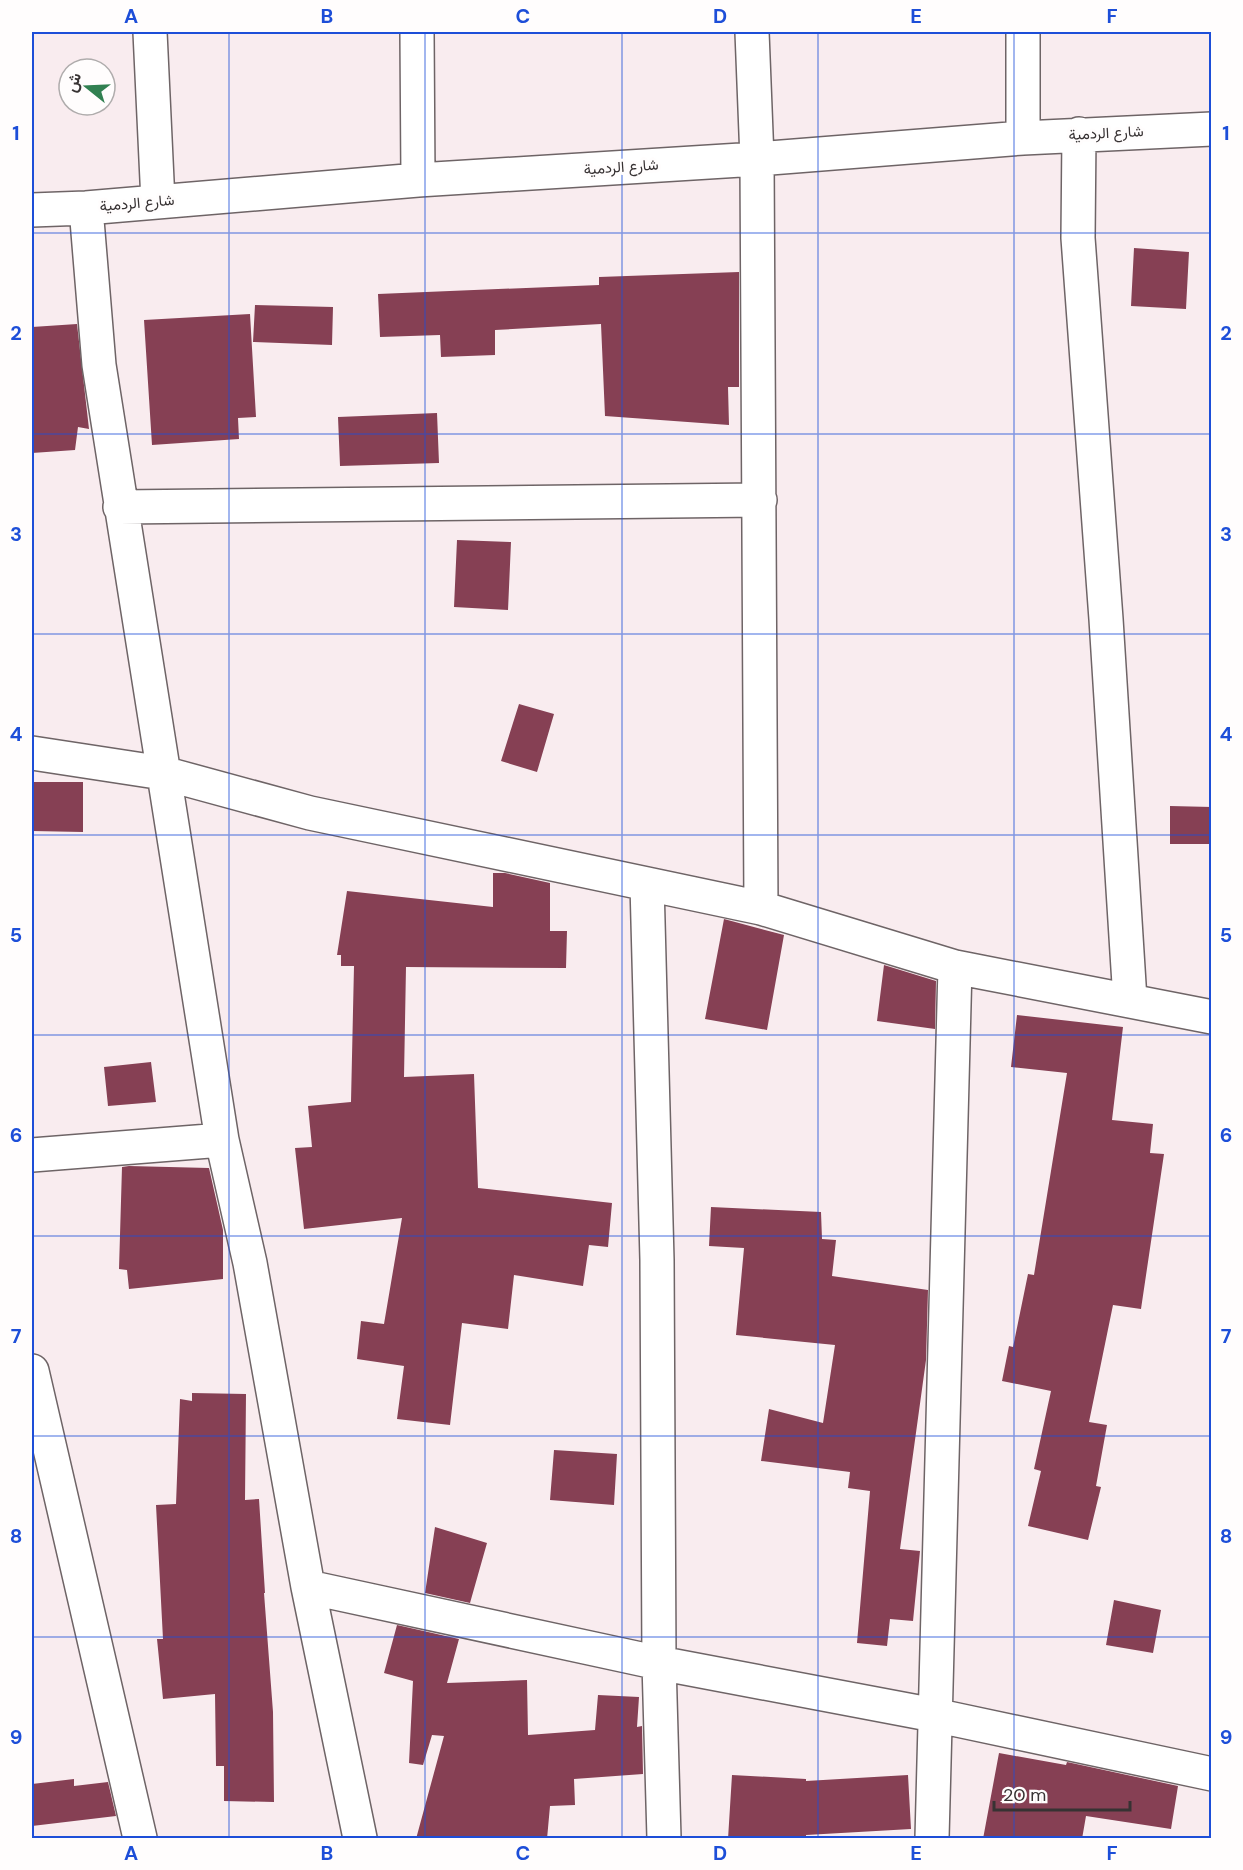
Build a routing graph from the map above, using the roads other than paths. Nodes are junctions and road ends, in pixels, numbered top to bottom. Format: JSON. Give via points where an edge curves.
{"nodes":[{"id":1,"x":150,"y":32,"type":"edge"},
{"id":2,"x":417,"y":32,"type":"edge"},
{"id":3,"x":752,"y":32,"type":"edge"},
{"id":4,"x":1023,"y":32,"type":"edge"},
{"id":5,"x":1212,"y":129,"type":"edge"},
{"id":6,"x":1079,"y":134,"type":"junction"},
{"id":7,"x":1023,"y":138,"type":"junction"},
{"id":8,"x":756,"y":159,"type":"junction"},
{"id":9,"x":418,"y":180,"type":"junction"},
{"id":10,"x":158,"y":202,"type":"junction"},
{"id":11,"x":86,"y":208,"type":"junction"},
{"id":12,"x":32,"y":210,"type":"edge"},
{"id":13,"x":760,"y":500,"type":"junction"},
{"id":14,"x":120,"y":507,"type":"junction"},
{"id":15,"x":32,"y":753,"type":"edge"},
{"id":16,"x":163,"y":773,"type":"junction"},
{"id":17,"x":647,"y":884,"type":"junction"},
{"id":18,"x":761,"y":908,"type":"junction"},
{"id":19,"x":955,"y":967,"type":"junction"},
{"id":20,"x":1130,"y":1000,"type":"junction"},
{"id":21,"x":1212,"y":1017,"type":"edge"},
{"id":22,"x":222,"y":1140,"type":"junction"},
{"id":23,"x":32,"y":1155,"type":"edge"},
{"id":24,"x":32,"y":1371,"type":"edge"},
{"id":25,"x":308,"y":1587,"type":"junction"},
{"id":26,"x":659,"y":1663,"type":"junction"},
{"id":27,"x":933,"y":1715,"type":"junction"},
{"id":28,"x":1212,"y":1774,"type":"edge"},
{"id":29,"x":140,"y":1839,"type":"edge"},
{"id":30,"x":360,"y":1839,"type":"edge"},
{"id":31,"x":664,"y":1839,"type":"edge"},
{"id":32,"x":932,"y":1839,"type":"edge"}],
"edges":[{"from":1,"to":10,"type":"street"},
{"from":2,"to":9,"type":"street"},
{"from":3,"to":8,"type":"street"},
{"from":4,"to":7,"type":"street"},
{"from":5,"to":6,"type":"street","name":"شارع الردمية"},
{"from":6,"to":7,"type":"street","name":"شارع الردمية"},
{"from":6,"to":20,"type":"street","via":[[1078,238]]},
{"from":7,"to":8,"type":"street","name":"شارع الردمية"},
{"from":8,"to":9,"type":"street","name":"شارع الردمية"},
{"from":8,"to":13,"type":"street"},
{"from":9,"to":10,"type":"street","name":"شارع الردمية"},
{"from":10,"to":11,"type":"street","name":"شارع الردمية"},
{"from":11,"to":12,"type":"street","name":"شارع الردمية"},
{"from":11,"to":14,"type":"street","via":[[99,364]]},
{"from":13,"to":14,"type":"street"},
{"from":13,"to":18,"type":"street"},
{"from":14,"to":16,"type":"street"},
{"from":15,"to":16,"type":"street"},
{"from":16,"to":17,"type":"street","via":[[310,813]]},
{"from":16,"to":22,"type":"street"},
{"from":17,"to":18,"type":"street"},
{"from":17,"to":26,"type":"street","via":[[657,1260]]},
{"from":18,"to":19,"type":"street"},
{"from":19,"to":20,"type":"street"},
{"from":19,"to":27,"type":"street"},
{"from":20,"to":21,"type":"street"},
{"from":22,"to":23,"type":"street"},
{"from":22,"to":25,"type":"street","via":[[250,1263]]},
{"from":24,"to":29,"type":"street"},
{"from":25,"to":26,"type":"street"},
{"from":25,"to":30,"type":"street"},
{"from":26,"to":27,"type":"street"},
{"from":26,"to":31,"type":"street"},
{"from":27,"to":28,"type":"street"},
{"from":27,"to":32,"type":"street"}]}
